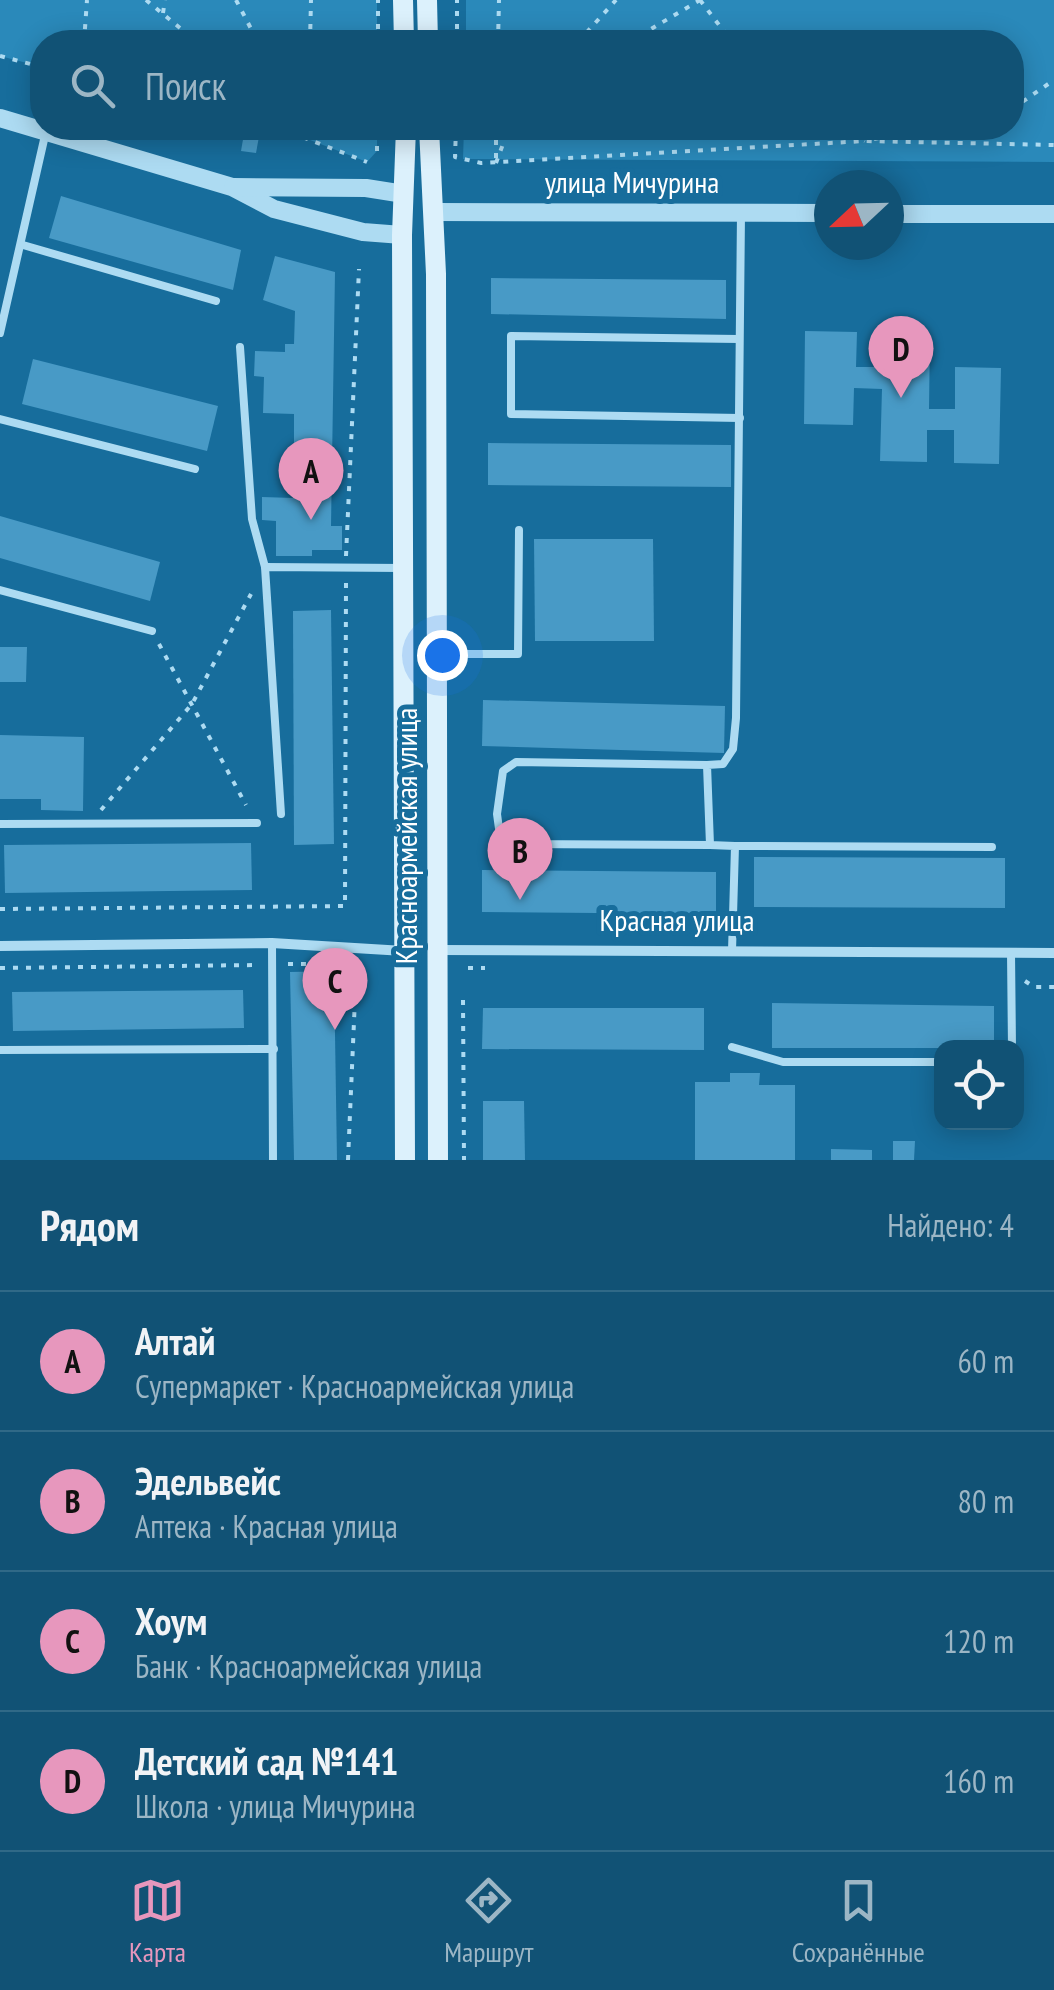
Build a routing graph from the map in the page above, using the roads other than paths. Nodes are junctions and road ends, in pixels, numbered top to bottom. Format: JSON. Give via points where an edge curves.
{"nodes":[{"id":1,"x":404,"y":0,"type":"edge"},
{"id":2,"x":427,"y":0,"type":"edge"},
{"id":3,"x":404,"y":30,"type":"edge"},
{"id":4,"x":428,"y":30,"type":"edge"},
{"id":5,"x":0,"y":118,"type":"edge"},
{"id":6,"x":30,"y":127,"type":"edge"},
{"id":7,"x":43,"y":140,"type":"edge"},
{"id":8,"x":73,"y":140,"type":"edge"},
{"id":9,"x":406,"y":140,"type":"edge"},
{"id":10,"x":430,"y":140,"type":"edge"},
{"id":11,"x":232,"y":187,"type":"junction"},
{"id":12,"x":404,"y":194,"type":"junction"},
{"id":13,"x":434,"y":212,"type":"junction"},
{"id":14,"x":741,"y":213,"type":"junction"},
{"id":15,"x":814,"y":214,"type":"edge"},
{"id":16,"x":904,"y":214,"type":"edge"},
{"id":17,"x":1054,"y":214,"type":"edge"},
{"id":18,"x":402,"y":236,"type":"junction"},
{"id":19,"x":24,"y":245,"type":"junction"},
{"id":20,"x":216,"y":301,"type":"dead end"},
{"id":21,"x":0,"y":333,"type":"edge"},
{"id":22,"x":739,"y":340,"type":"junction"},
{"id":23,"x":240,"y":347,"type":"dead end"},
{"id":24,"x":740,"y":418,"type":"junction"},
{"id":25,"x":0,"y":419,"type":"edge"},
{"id":26,"x":196,"y":470,"type":"dead end"},
{"id":27,"x":519,"y":530,"type":"dead end"},
{"id":28,"x":265,"y":568,"type":"junction"},
{"id":29,"x":402,"y":568,"type":"junction"},
{"id":30,"x":0,"y":590,"type":"edge"},
{"id":31,"x":152,"y":631,"type":"road end"},
{"id":32,"x":437,"y":654,"type":"junction"},
{"id":33,"x":706,"y":765,"type":"junction"},
{"id":34,"x":281,"y":814,"type":"dead end"},
{"id":35,"x":0,"y":824,"type":"edge"},
{"id":36,"x":257,"y":824,"type":"dead end"},
{"id":37,"x":710,"y":845,"type":"junction"},
{"id":38,"x":735,"y":846,"type":"junction"},
{"id":39,"x":992,"y":847,"type":"dead end"},
{"id":40,"x":272,"y":942,"type":"junction"},
{"id":41,"x":0,"y":946,"type":"edge"},
{"id":42,"x":438,"y":950,"type":"junction"},
{"id":43,"x":404,"y":951,"type":"junction"},
{"id":44,"x":732,"y":951,"type":"junction"},
{"id":45,"x":1012,"y":952,"type":"junction"},
{"id":46,"x":1054,"y":953,"type":"edge"},
{"id":47,"x":1012,"y":1040,"type":"edge"},
{"id":48,"x":732,"y":1047,"type":"dead end"},
{"id":49,"x":274,"y":1049,"type":"junction"},
{"id":50,"x":0,"y":1050,"type":"edge"},
{"id":51,"x":934,"y":1062,"type":"edge"},
{"id":52,"x":273,"y":1160,"type":"edge"},
{"id":53,"x":405,"y":1160,"type":"edge"},
{"id":54,"x":438,"y":1160,"type":"edge"}],
"edges":[{"from":1,"to":3,"type":"main road"},
{"from":2,"to":4,"type":"main road"},
{"from":5,"to":6,"type":"street"},
{"from":7,"to":19,"type":"lane"},
{"from":8,"to":11,"type":"street"},
{"from":9,"to":12,"type":"main road","name":"Красноармейская улица"},
{"from":10,"to":13,"type":"main road","name":"Красноармейская улица"},
{"from":11,"to":12,"type":"street"},
{"from":11,"to":18,"type":"street","via":[[274,209]]},
{"from":12,"to":13,"type":"main road"},
{"from":12,"to":18,"type":"main road","name":"Красноармейская улица"},
{"from":13,"to":14,"type":"street","name":"улица Мичурина"},
{"from":13,"to":18,"type":"main road"},
{"from":13,"to":32,"type":"main road","name":"Красноармейская улица"},
{"from":14,"to":15,"type":"street","name":"улица Мичурина"},
{"from":14,"to":22,"type":"lane"},
{"from":16,"to":17,"type":"street"},
{"from":18,"to":29,"type":"main road","name":"Красноармейская улица"},
{"from":19,"to":20,"type":"lane"},
{"from":19,"to":21,"type":"lane"},
{"from":22,"to":24,"type":"lane"},
{"from":22,"to":24,"type":"lane","via":[[511,336],[511,414]]},
{"from":23,"to":28,"type":"lane","via":[[252,519]]},
{"from":24,"to":33,"type":"lane","via":[[733,749],[723,764]]},
{"from":25,"to":26,"type":"lane"},
{"from":27,"to":32,"type":"lane","via":[[518,654]]},
{"from":28,"to":29,"type":"lane"},
{"from":28,"to":34,"type":"lane"},
{"from":29,"to":43,"type":"main road","name":"Красноармейская улица"},
{"from":30,"to":31,"type":"lane"},
{"from":32,"to":42,"type":"main road","name":"Красноармейская улица"},
{"from":33,"to":37,"type":"lane"},
{"from":33,"to":37,"type":"lane","via":[[516,762],[503,771],[497,814],[500,836],[513,844]]},
{"from":35,"to":36,"type":"lane"},
{"from":37,"to":38,"type":"lane"},
{"from":38,"to":39,"type":"lane"},
{"from":38,"to":44,"type":"lane"},
{"from":40,"to":41,"type":"street","name":"Красная улица"},
{"from":40,"to":43,"type":"street","name":"Красная улица"},
{"from":40,"to":49,"type":"lane"},
{"from":42,"to":43,"type":"main road","name":"Красная улица"},
{"from":42,"to":44,"type":"street","name":"Красная улица"},
{"from":42,"to":54,"type":"main road","name":"Красноармейская улица"},
{"from":43,"to":53,"type":"main road","name":"Красноармейская улица"},
{"from":44,"to":45,"type":"street","name":"Красная улица"},
{"from":45,"to":46,"type":"street","name":"Красная улица"},
{"from":45,"to":47,"type":"lane"},
{"from":48,"to":51,"type":"lane","via":[[783,1062]]},
{"from":49,"to":50,"type":"lane"},
{"from":49,"to":52,"type":"lane"}]}
